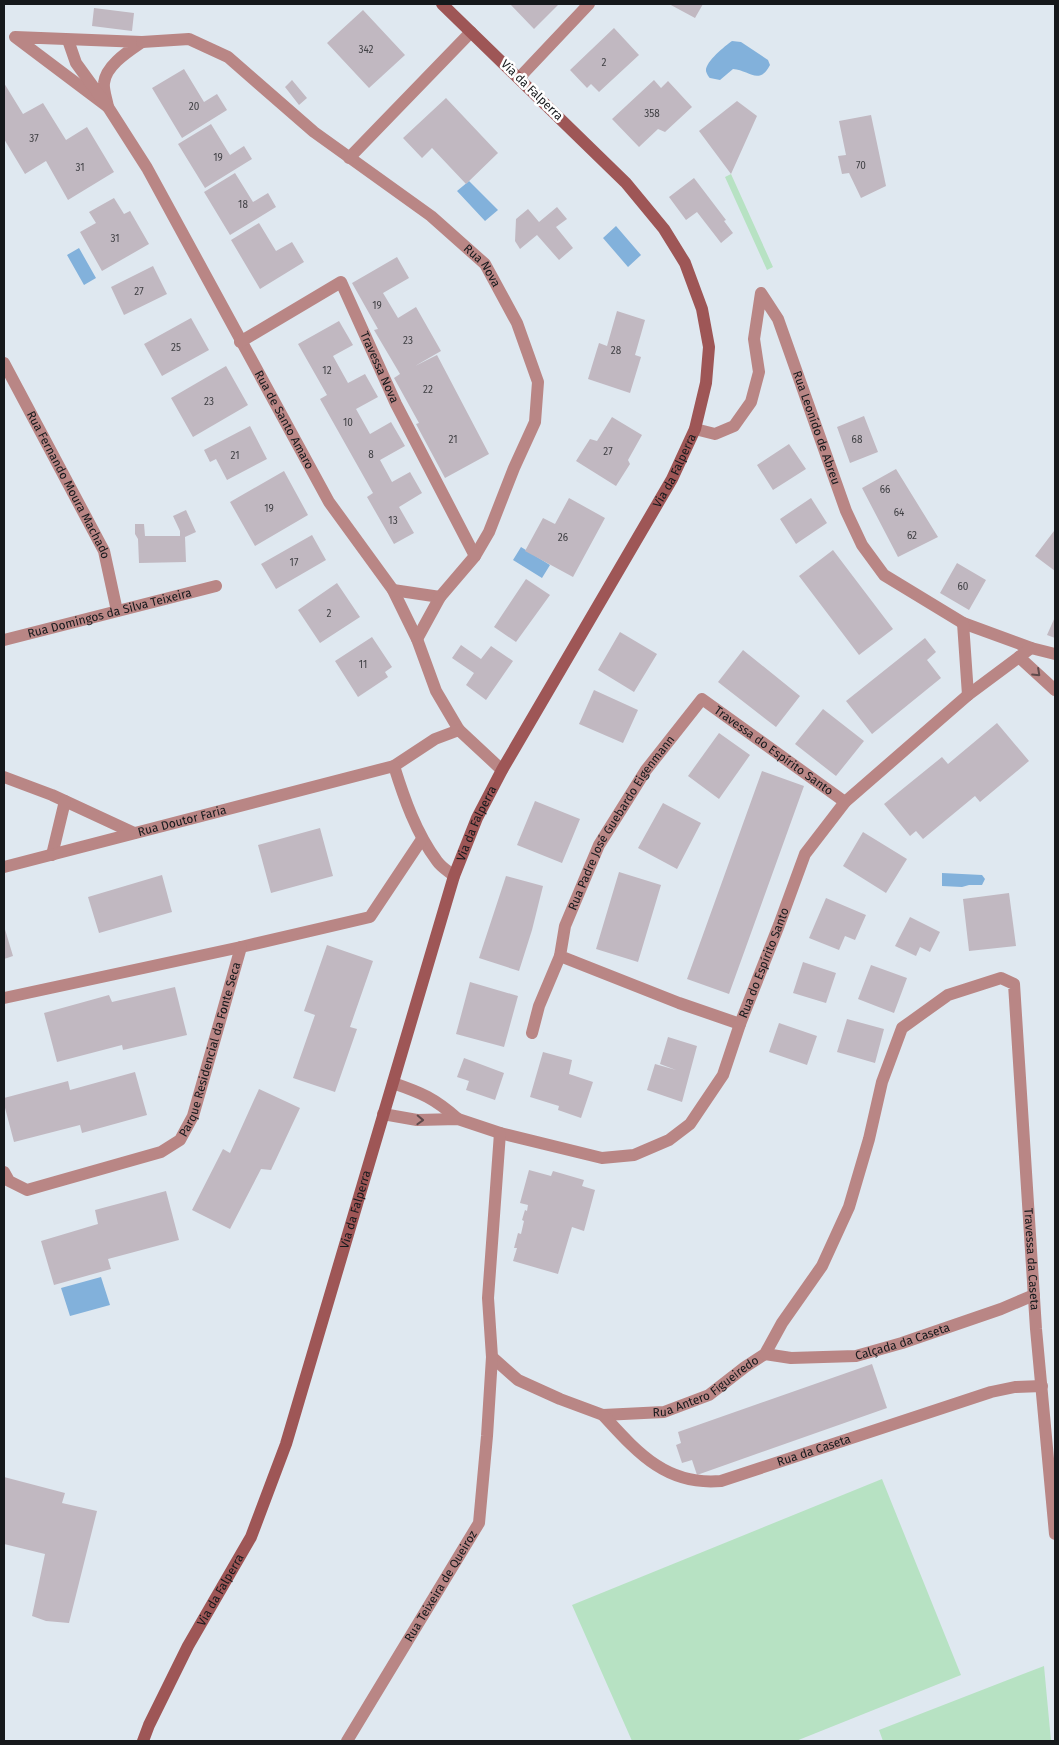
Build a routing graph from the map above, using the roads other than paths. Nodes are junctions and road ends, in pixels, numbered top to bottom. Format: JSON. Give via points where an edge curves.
{"nodes":[{"id":1,"x":442,"y":4,"type":"edge"},
{"id":2,"x":589,"y":4,"type":"edge"},
{"id":3,"x":471,"y":32,"type":"junction"},
{"id":4,"x":9,"y":36,"type":"edge"},
{"id":5,"x":68,"y":40,"type":"junction"},
{"id":6,"x":142,"y":42,"type":"junction"},
{"id":7,"x":518,"y":78,"type":"junction"},
{"id":8,"x":108,"y":107,"type":"junction"},
{"id":9,"x":349,"y":158,"type":"junction"},
{"id":10,"x":240,"y":342,"type":"junction"},
{"id":11,"x":4,"y":363,"type":"edge"},
{"id":12,"x":695,"y":429,"type":"junction"},
{"id":13,"x":475,"y":556,"type":"junction"},
{"id":14,"x":216,"y":586,"type":"dead end"},
{"id":15,"x":393,"y":590,"type":"junction"},
{"id":16,"x":440,"y":597,"type":"junction"},
{"id":17,"x":117,"y":611,"type":"junction"},
{"id":18,"x":963,"y":623,"type":"junction"},
{"id":19,"x":418,"y":639,"type":"junction"},
{"id":20,"x":4,"y":640,"type":"edge"},
{"id":21,"x":1031,"y":648,"type":"junction"},
{"id":22,"x":1055,"y":654,"type":"edge"},
{"id":23,"x":1019,"y":657,"type":"junction"},
{"id":24,"x":1055,"y":690,"type":"edge"},
{"id":25,"x":968,"y":695,"type":"junction"},
{"id":26,"x":702,"y":699,"type":"joint"},
{"id":27,"x":459,"y":730,"type":"junction"},
{"id":28,"x":394,"y":766,"type":"junction"},
{"id":29,"x":502,"y":770,"type":"junction"},
{"id":30,"x":4,"y":777,"type":"edge"},
{"id":31,"x":65,"y":801,"type":"junction"},
{"id":32,"x":845,"y":802,"type":"junction"},
{"id":33,"x":134,"y":833,"type":"junction"},
{"id":34,"x":422,"y":840,"type":"junction"},
{"id":35,"x":52,"y":855,"type":"junction"},
{"id":36,"x":4,"y":867,"type":"edge"},
{"id":37,"x":454,"y":876,"type":"junction"},
{"id":38,"x":241,"y":947,"type":"junction"},
{"id":39,"x":560,"y":956,"type":"junction"},
{"id":40,"x":1014,"y":984,"type":"joint"},
{"id":41,"x":4,"y":998,"type":"edge"},
{"id":42,"x":740,"y":1024,"type":"junction"},
{"id":43,"x":532,"y":1033,"type":"dead end"},
{"id":44,"x":393,"y":1083,"type":"junction"},
{"id":45,"x":383,"y":1114,"type":"junction"},
{"id":46,"x":458,"y":1119,"type":"junction"},
{"id":47,"x":500,"y":1133,"type":"junction"},
{"id":48,"x":4,"y":1172,"type":"edge"},
{"id":49,"x":1034,"y":1295,"type":"junction"},
{"id":50,"x":765,"y":1354,"type":"junction"},
{"id":51,"x":492,"y":1357,"type":"junction"},
{"id":52,"x":1042,"y":1386,"type":"junction"},
{"id":53,"x":603,"y":1416,"type":"junction"},
{"id":54,"x":1055,"y":1534,"type":"edge"},
{"id":55,"x":143,"y":1741,"type":"edge"},
{"id":56,"x":347,"y":1741,"type":"edge"}],
"edges":[{"from":1,"to":3,"type":"main road","name":"Via da Falperra"},
{"from":2,"to":7,"type":"street"},
{"from":3,"to":7,"type":"main road","name":"Via da Falperra"},
{"from":3,"to":9,"type":"street"},
{"from":4,"to":5,"type":"street","name":"Rua Nova"},
{"from":4,"to":8,"type":"street"},
{"from":5,"to":6,"type":"street","name":"Rua Nova"},
{"from":5,"to":8,"type":"street","name":"Rua de Santo Amaro","via":[[76,63]]},
{"from":6,"to":8,"type":"street","via":[[111,67],[104,82]]},
{"from":6,"to":9,"type":"street","name":"Rua Nova","via":[[189,39],[228,58]]},
{"from":7,"to":12,"type":"main road","name":"Via da Falperra","via":[[626,182],[664,229],[686,263],[702,309],[709,347],[706,382]]},
{"from":8,"to":10,"type":"street","name":"Rua de Santo Amaro","via":[[147,168]]},
{"from":9,"to":13,"type":"street","name":"Rua Nova","via":[[431,216],[485,264],[518,323],[538,382],[535,422],[489,532]]},
{"from":10,"to":13,"type":"street","name":"Travessa Nova","via":[[341,282],[396,404]]},
{"from":10,"to":15,"type":"street","name":"Rua de Santo Amaro","via":[[328,502]]},
{"from":11,"to":17,"type":"street","name":"Rua Fernando Moura Machado","via":[[104,551]]},
{"from":12,"to":18,"type":"street","name":"Rua Leonído de Abreu","via":[[714,434],[734,426],[751,402],[759,372],[754,339],[761,292],[778,319],[846,511],[862,545],[884,575]]},
{"from":12,"to":29,"type":"main road","name":"Via da Falperra","via":[[672,478]]},
{"from":13,"to":16,"type":"street","name":"Rua Nova"},
{"from":14,"to":17,"type":"street","name":"Rua Domingos da Silva Teixeira"},
{"from":15,"to":16,"type":"street"},
{"from":15,"to":19,"type":"street","name":"Rua de Santo Amaro"},
{"from":16,"to":19,"type":"street","name":"Rua Nova"},
{"from":17,"to":20,"type":"street","name":"Rua Domingos da Silva Teixeira"},
{"from":18,"to":21,"type":"street","name":"Rua Leonído de Abreu"},
{"from":18,"to":25,"type":"street"},
{"from":19,"to":27,"type":"street","name":"Rua de Santo Amaro","via":[[436,691]]},
{"from":21,"to":22,"type":"street","name":"Rua Leonído de Abreu"},
{"from":21,"to":23,"type":"street","name":"Rua do Espírito Santo"},
{"from":23,"to":24,"type":"street","one_way":true},
{"from":23,"to":25,"type":"street","name":"Rua do Espírito Santo"},
{"from":25,"to":32,"type":"street","name":"Rua do Espírito Santo"},
{"from":26,"to":32,"type":"street","name":"Travessa do Espírito Santo"},
{"from":26,"to":39,"type":"street","name":"Rua Padre José Guebardo Eigenmann","via":[[646,770],[599,845],[565,926]]},
{"from":27,"to":28,"type":"street","name":"Rua Doutor Faria","via":[[434,739]]},
{"from":27,"to":29,"type":"street","name":"Rua de Santo Amaro"},
{"from":28,"to":33,"type":"street","name":"Rua Doutor Faria"},
{"from":28,"to":34,"type":"street"},
{"from":29,"to":37,"type":"main road","name":"Via da Falperra","via":[[477,818]]},
{"from":30,"to":31,"type":"street"},
{"from":31,"to":33,"type":"street"},
{"from":31,"to":35,"type":"street"},
{"from":32,"to":42,"type":"street","name":"Rua do Espírito Santo","via":[[805,854]]},
{"from":33,"to":35,"type":"street","name":"Rua Doutor Faria"},
{"from":34,"to":37,"type":"street","via":[[438,862]]},
{"from":34,"to":38,"type":"street","name":"Parque Residencial da Fonte Seca","via":[[370,917]]},
{"from":35,"to":36,"type":"street","name":"Rua Doutor Faria"},
{"from":37,"to":44,"type":"main road","name":"Via da Falperra"},
{"from":38,"to":41,"type":"street","name":"Parque Residencial da Fonte Seca"},
{"from":38,"to":48,"type":"street","name":"Parque Residencial da Fonte Seca","via":[[193,1116],[180,1140],[161,1152],[27,1190],[10,1181]]},
{"from":39,"to":42,"type":"street","via":[[679,1004]]},
{"from":39,"to":43,"type":"street","name":"Rua Padre José Guebardo Eigenmann","via":[[542,998]]},
{"from":40,"to":49,"type":"street","name":"Travessa da Caseta"},
{"from":40,"to":50,"type":"street","name":"Rua Antero Figueiredo","via":[[1001,978],[948,995],[902,1028],[882,1082],[849,1207],[822,1266],[782,1323]]},
{"from":42,"to":47,"type":"street","name":"Rua do Espírito Santo","via":[[723,1075],[690,1124],[669,1140],[634,1154],[602,1158]]},
{"from":44,"to":45,"type":"main road","name":"Via da Falperra"},
{"from":44,"to":46,"type":"street","via":[[423,1093]]},
{"from":45,"to":46,"type":"street","one_way":true,"via":[[417,1120]]},
{"from":45,"to":55,"type":"main road","name":"Via da Falperra","via":[[286,1444],[252,1537],[188,1646]]},
{"from":46,"to":47,"type":"street","name":"Rua do Espírito Santo"},
{"from":47,"to":51,"type":"street","via":[[488,1298]]},
{"from":49,"to":50,"type":"street","name":"Calçada da Caseta","via":[[902,1343],[856,1356],[791,1358]]},
{"from":49,"to":52,"type":"street","name":"Travessa da Caseta"},
{"from":50,"to":53,"type":"street","name":"Rua Antero Figueiredo","via":[[709,1395],[664,1412]]},
{"from":51,"to":53,"type":"street","name":"Rua Antero Figueiredo","via":[[518,1380]]},
{"from":51,"to":56,"type":"street","name":"Rua Teixeira de Queiroz","via":[[479,1523]]},
{"from":52,"to":53,"type":"street","name":"Rua da Caseta","via":[[991,1392],[721,1481],[705,1483],[673,1475],[656,1466]]},
{"from":52,"to":54,"type":"street","name":"Travessa da Caseta"}]}
